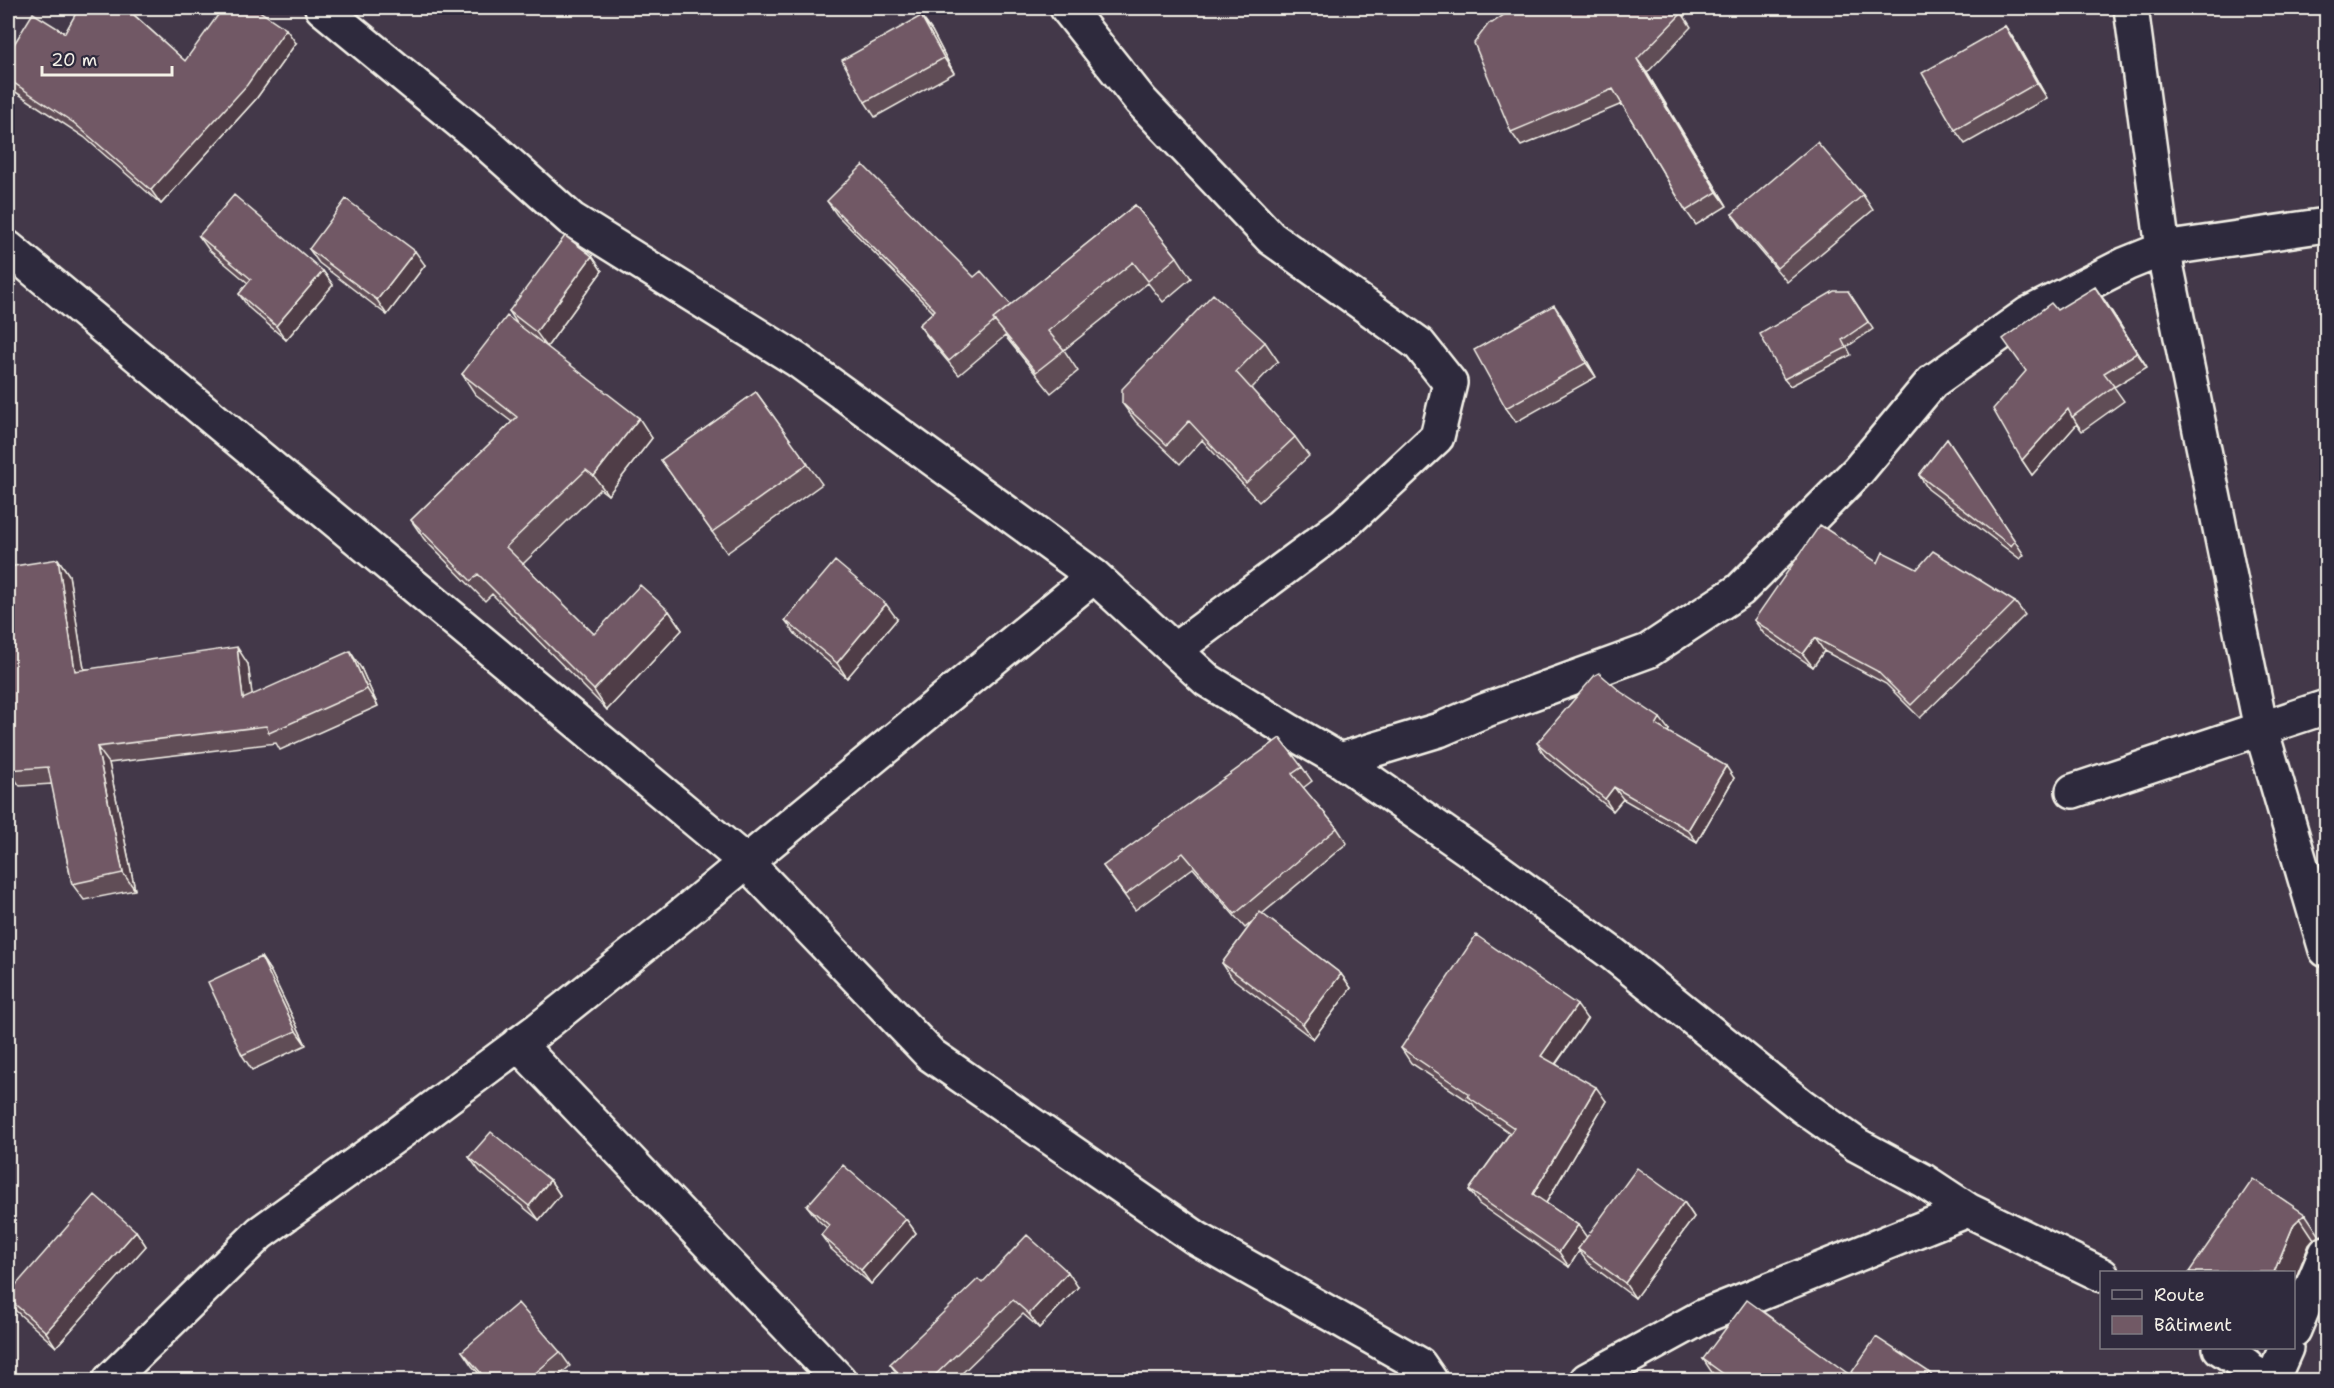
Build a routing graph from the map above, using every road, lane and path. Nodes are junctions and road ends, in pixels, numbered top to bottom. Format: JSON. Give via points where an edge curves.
{"nodes":[{"id":1,"x":322,"y":8,"type":"edge"},
{"id":2,"x":1067,"y":8,"type":"edge"},
{"id":3,"x":2131,"y":8,"type":"edge"},
{"id":4,"x":2326,"y":225,"type":"edge"},
{"id":5,"x":8,"y":248,"type":"edge"},
{"id":6,"x":2163,"y":249,"type":"junction"},
{"id":7,"x":1094,"y":576,"type":"junction"},
{"id":8,"x":1176,"y":649,"type":"junction"},
{"id":9,"x":2326,"y":707,"type":"edge"},
{"id":10,"x":2261,"y":729,"type":"junction"},
{"id":11,"x":1340,"y":760,"type":"junction"},
{"id":12,"x":2073,"y":791,"type":"dead end"},
{"id":13,"x":746,"y":862,"type":"junction"},
{"id":14,"x":2326,"y":950,"type":"edge"},
{"id":15,"x":518,"y":1044,"type":"junction"},
{"id":16,"x":1968,"y":1210,"type":"junction"},
{"id":17,"x":2326,"y":1253,"type":"edge"},
{"id":18,"x":2100,"y":1274,"type":"edge"},
{"id":19,"x":2295,"y":1328,"type":"edge"},
{"id":20,"x":2223,"y":1349,"type":"edge"},
{"id":21,"x":2285,"y":1349,"type":"edge"},
{"id":22,"x":110,"y":1380,"type":"edge"},
{"id":23,"x":839,"y":1380,"type":"edge"},
{"id":24,"x":1430,"y":1380,"type":"edge"},
{"id":25,"x":1587,"y":1380,"type":"edge"},
{"id":26,"x":2260,"y":1380,"type":"edge"},
{"id":27,"x":2272,"y":1380,"type":"edge"}],
"edges":[{"from":1,"to":7,"type":"street","via":[[572,219],[797,360]]},
{"from":2,"to":8,"type":"street","via":[[1141,101],[1270,238],[1419,344],[1450,383],[1437,437],[1344,524]]},
{"from":3,"to":6,"type":"street"},
{"from":4,"to":6,"type":"street"},
{"from":5,"to":13,"type":"street"},
{"from":6,"to":10,"type":"street"},
{"from":6,"to":11,"type":"street","via":[[2028,314],[1932,382],[1858,471],[1740,590],[1648,651],[1439,730]]},
{"from":7,"to":8,"type":"street"},
{"from":7,"to":13,"type":"street"},
{"from":8,"to":11,"type":"street","via":[[1207,680]]},
{"from":9,"to":10,"type":"street"},
{"from":10,"to":12,"type":"street"},
{"from":10,"to":14,"type":"street"},
{"from":11,"to":16,"type":"street","via":[[1613,954],[1802,1106],[1857,1145]]},
{"from":13,"to":15,"type":"street"},
{"from":13,"to":24,"type":"street","via":[[931,1055],[1196,1238],[1419,1364]]},
{"from":15,"to":22,"type":"street","via":[[260,1233]]},
{"from":15,"to":23,"type":"street"},
{"from":16,"to":18,"type":"street"},
{"from":16,"to":25,"type":"street","via":[[1704,1316]]},
{"from":17,"to":19,"type":"street"},
{"from":20,"to":26,"type":"street"},
{"from":21,"to":27,"type":"street"}]}
